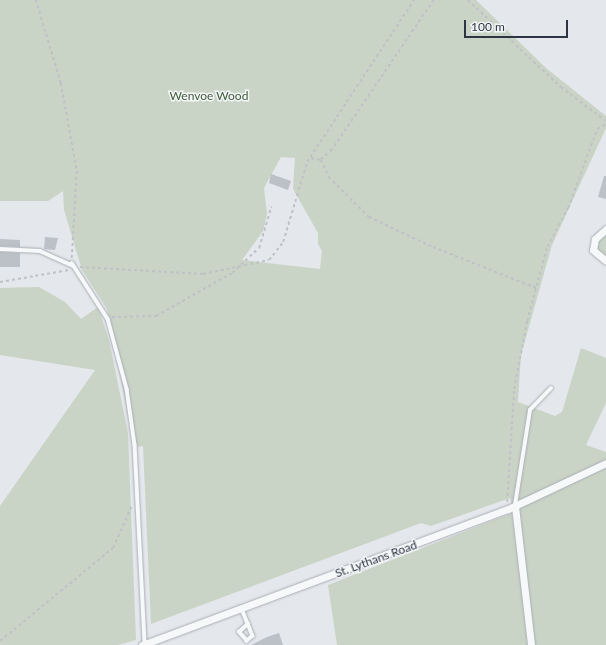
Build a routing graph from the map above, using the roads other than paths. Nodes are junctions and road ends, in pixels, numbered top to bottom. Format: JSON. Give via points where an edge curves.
{"nodes":[{"id":1,"x":606,"y":229,"type":"edge"},
{"id":2,"x":0,"y":249,"type":"edge"},
{"id":3,"x":606,"y":261,"type":"edge"},
{"id":4,"x":550,"y":388,"type":"dead end"},
{"id":5,"x":606,"y":463,"type":"edge"},
{"id":6,"x":511,"y":508,"type":"junction"},
{"id":7,"x":242,"y":609,"type":"junction"},
{"id":8,"x":248,"y":624,"type":"junction"},
{"id":9,"x":143,"y":644,"type":"edge"},
{"id":10,"x":531,"y":645,"type":"edge"}],
"edges":[{"from":1,"to":3,"type":"street","via":[[595,239],[593,250]]},
{"from":2,"to":9,"type":"lane","via":[[40,251],[74,266],[108,319],[126,389],[135,445]]},
{"from":4,"to":6,"type":"lane","via":[[530,410]]},
{"from":5,"to":6,"type":"street","name":"St. Lythans Road"},
{"from":6,"to":7,"type":"street","name":"St. Lythans Road"},
{"from":6,"to":10,"type":"street"},
{"from":7,"to":8,"type":"lane"},
{"from":7,"to":9,"type":"street","name":"St. Lythans Road"},
{"from":8,"to":8,"type":"lane","via":[[253,636],[248,641],[240,632]]}]}
